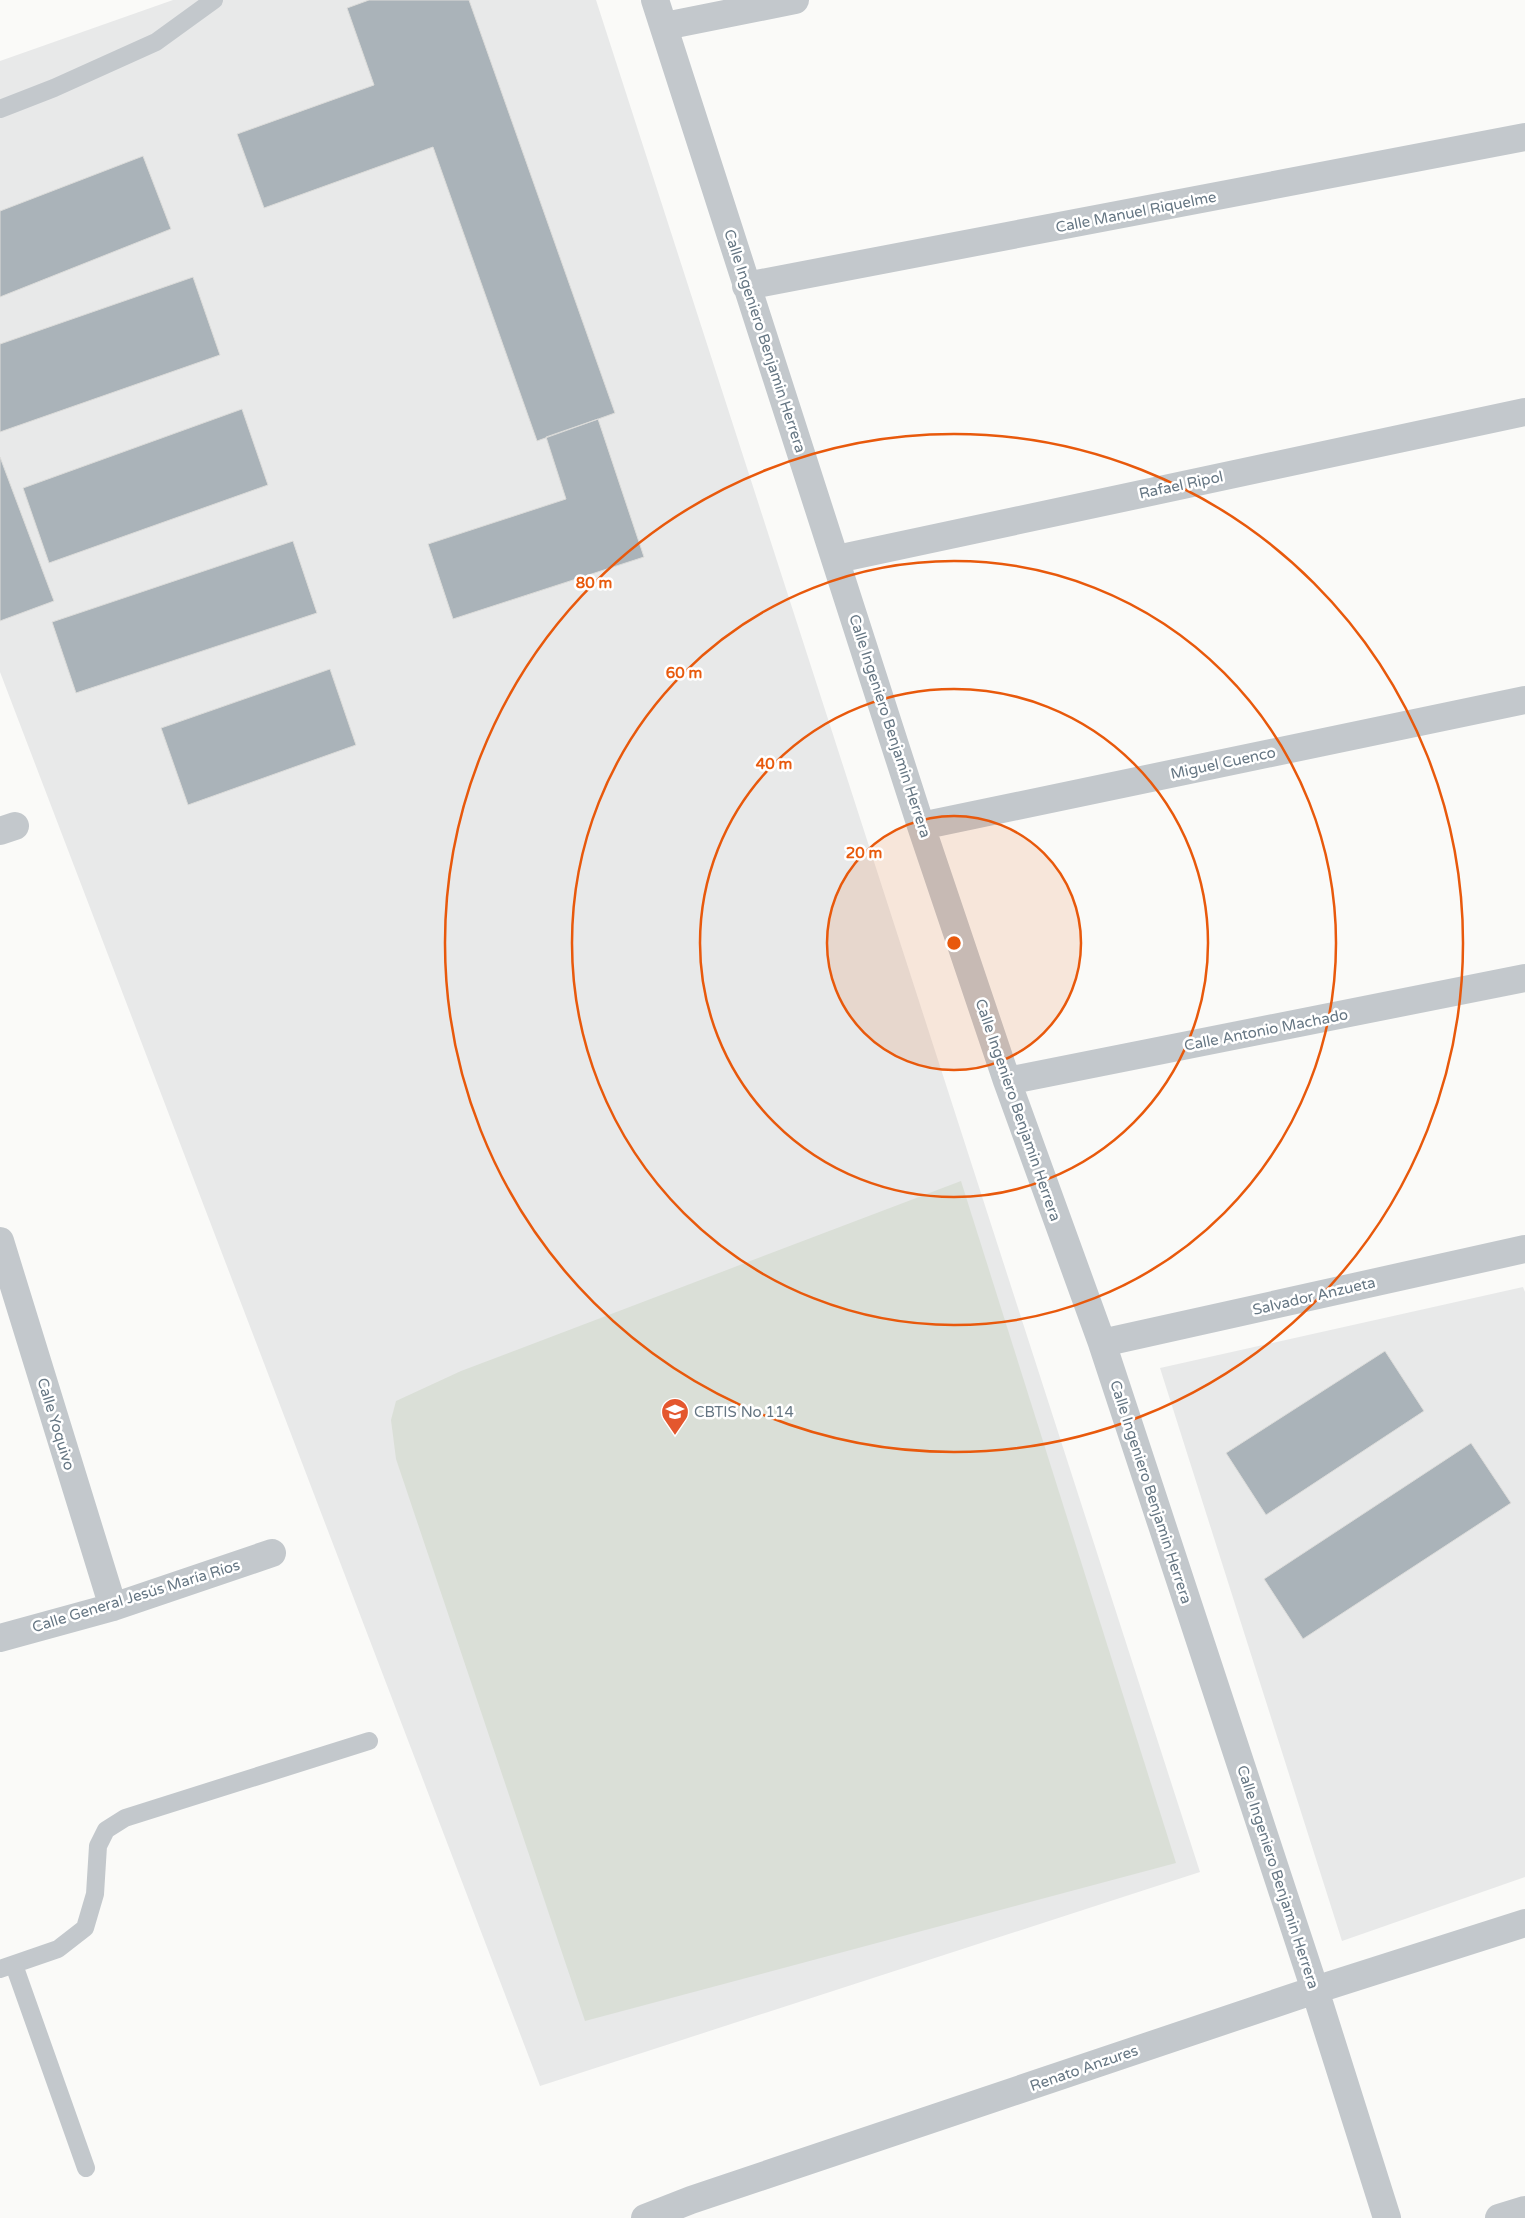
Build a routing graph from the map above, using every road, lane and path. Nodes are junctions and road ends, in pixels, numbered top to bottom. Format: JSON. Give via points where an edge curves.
{"nodes":[{"id":1,"x":214,"y":0,"type":"edge"},
{"id":2,"x":655,"y":0,"type":"edge"},
{"id":3,"x":795,"y":0,"type":"edge"},
{"id":4,"x":665,"y":26,"type":"junction"},
{"id":5,"x":0,"y":109,"type":"edge"},
{"id":6,"x":1525,"y":137,"type":"edge"},
{"id":7,"x":746,"y":286,"type":"junction"},
{"id":8,"x":1525,"y":412,"type":"edge"},
{"id":9,"x":837,"y":559,"type":"junction"},
{"id":10,"x":1525,"y":700,"type":"edge"},
{"id":11,"x":922,"y":826,"type":"junction"},
{"id":12,"x":1525,"y":978,"type":"edge"},
{"id":13,"x":1007,"y":1081,"type":"junction"},
{"id":14,"x":0,"y":1241,"type":"edge"},
{"id":15,"x":1525,"y":1249,"type":"edge"},
{"id":16,"x":1102,"y":1343,"type":"junction"},
{"id":17,"x":272,"y":1553,"type":"dead end"},
{"id":18,"x":113,"y":1607,"type":"junction"},
{"id":19,"x":0,"y":1638,"type":"edge"},
{"id":20,"x":369,"y":1741,"type":"dead end"},
{"id":21,"x":1525,"y":1923,"type":"edge"},
{"id":22,"x":7,"y":1967,"type":"edge"},
{"id":23,"x":1315,"y":1990,"type":"junction"},
{"id":24,"x":86,"y":2168,"type":"dead end"},
{"id":25,"x":694,"y":2209,"type":"edge"},
{"id":26,"x":1525,"y":2210,"type":"edge"},
{"id":27,"x":644,"y":2218,"type":"edge"},
{"id":28,"x":1387,"y":2218,"type":"edge"},
{"id":29,"x":1499,"y":2218,"type":"edge"}],
"edges":[{"from":1,"to":5,"type":"lane","via":[[156,42]]},
{"from":2,"to":4,"type":"street","name":"Calle Ingeniero Benjamin Herrera"},
{"from":3,"to":4,"type":"street"},
{"from":4,"to":7,"type":"street","name":"Calle Ingeniero Benjamin Herrera"},
{"from":6,"to":7,"type":"street","name":"Calle Manuel Riquelme"},
{"from":7,"to":9,"type":"street","name":"Calle Ingeniero Benjamin Herrera"},
{"from":8,"to":9,"type":"street","name":"Rafael Ripol"},
{"from":9,"to":11,"type":"street","name":"Calle Ingeniero Benjamin Herrera"},
{"from":10,"to":11,"type":"street","name":"Miguel Cuenco"},
{"from":11,"to":13,"type":"street","name":"Calle Ingeniero Benjamin Herrera"},
{"from":12,"to":13,"type":"street","name":"Calle Antonio Machado"},
{"from":13,"to":16,"type":"street","name":"Calle Ingeniero Benjamin Herrera"},
{"from":14,"to":18,"type":"street","name":"Calle Yoquivo"},
{"from":15,"to":16,"type":"street","name":"Salvador Anzueta"},
{"from":16,"to":23,"type":"street","name":"Calle Ingeniero Benjamin Herrera"},
{"from":17,"to":18,"type":"street","name":"Calle General Jesús María Ríos"},
{"from":18,"to":19,"type":"street","name":"Calle General Jesús María Ríos"},
{"from":20,"to":22,"type":"lane","via":[[125,1818],[112,1826],[106,1830],[98,1846],[95,1894],[85,1928],[58,1949]]},
{"from":21,"to":23,"type":"street","name":"Renato Anzures"},
{"from":22,"to":24,"type":"lane"},
{"from":23,"to":25,"type":"street","name":"Renato Anzures"},
{"from":23,"to":28,"type":"street","name":"Calle Ingeniero Benjamin Herrera"},
{"from":25,"to":27,"type":"street","name":"Renato Anzures"},
{"from":26,"to":29,"type":"street"}]}
